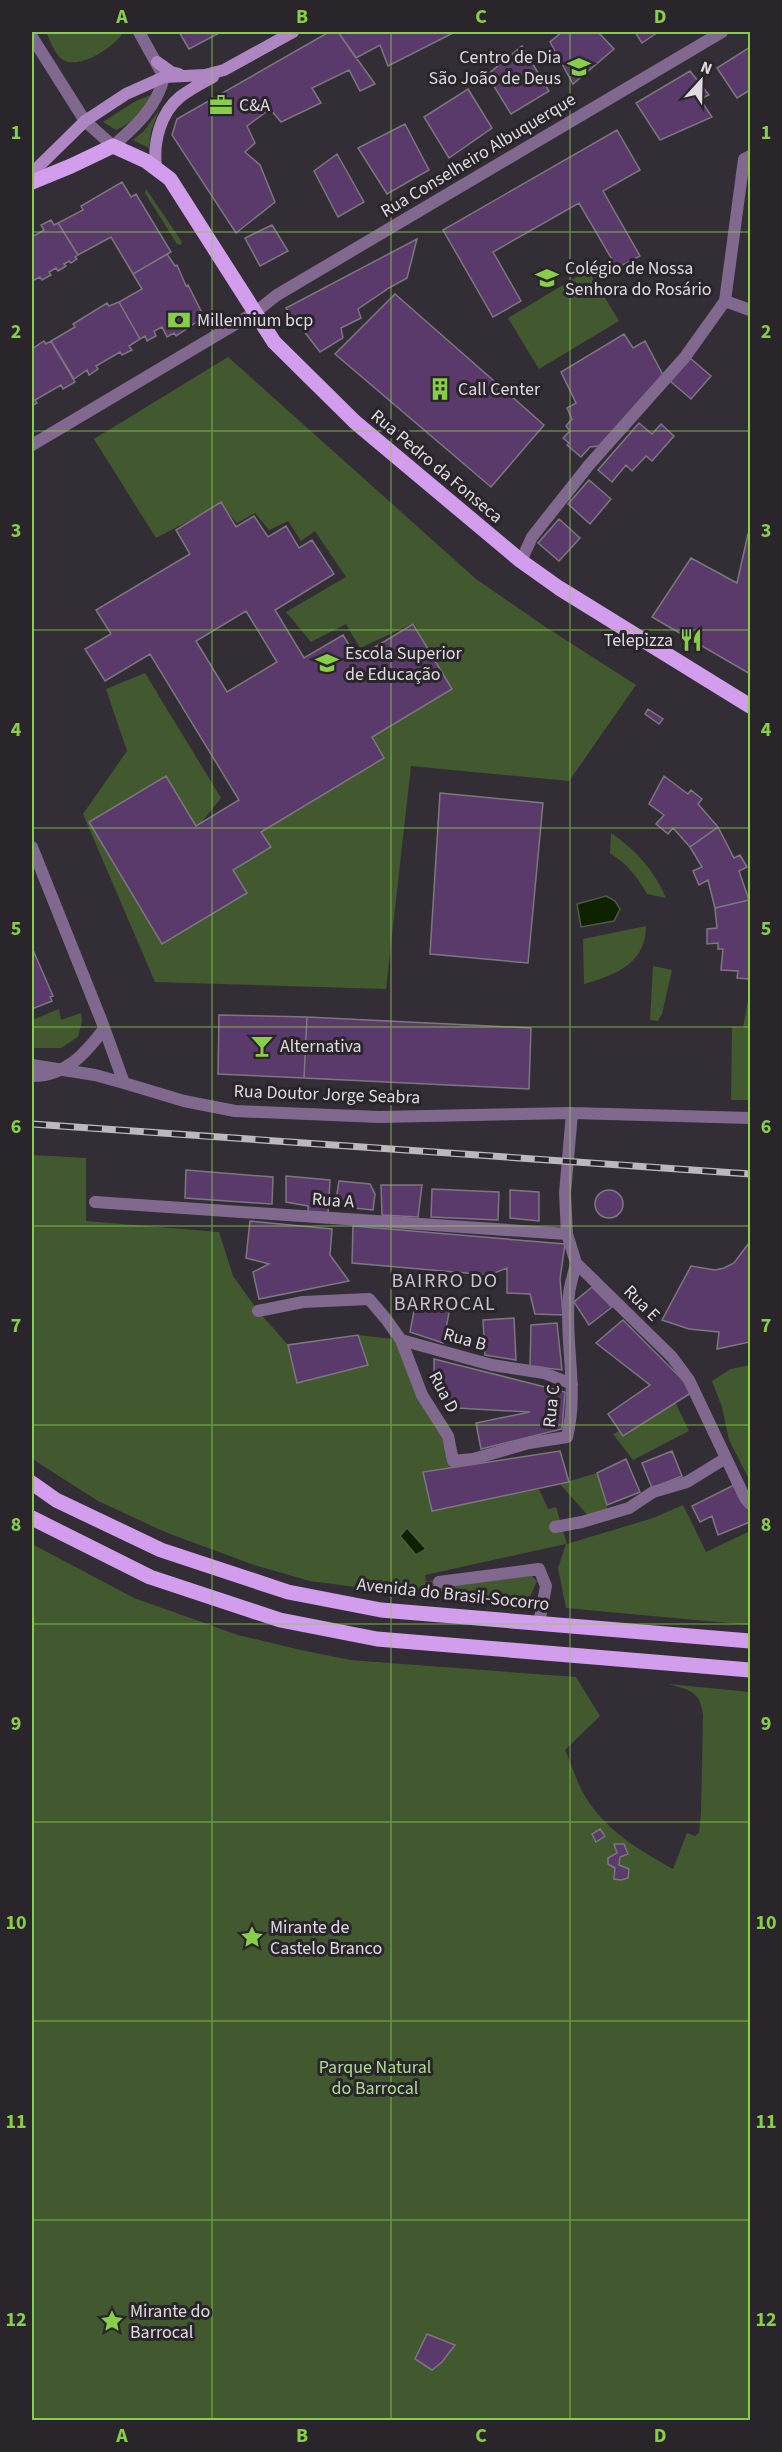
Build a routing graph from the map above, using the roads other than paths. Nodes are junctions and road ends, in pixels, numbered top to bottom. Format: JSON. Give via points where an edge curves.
{"nodes":[{"id":1,"x":139,"y":32,"type":"edge"},
{"id":2,"x":293,"y":32,"type":"edge"},
{"id":3,"x":722,"y":32,"type":"edge"},
{"id":4,"x":32,"y":37,"type":"edge"},
{"id":5,"x":157,"y":62,"type":"junction"},
{"id":6,"x":224,"y":70,"type":"junction"},
{"id":7,"x":183,"y":76,"type":"junction"},
{"id":8,"x":164,"y":77,"type":"junction"},
{"id":9,"x":85,"y":121,"type":"junction"},
{"id":10,"x":113,"y":146,"type":"junction"},
{"id":11,"x":750,"y":156,"type":"edge"},
{"id":12,"x":156,"y":167,"type":"junction"},
{"id":13,"x":32,"y":173,"type":"edge"},
{"id":14,"x":32,"y":182,"type":"edge"},
{"id":15,"x":725,"y":301,"type":"junction"},
{"id":16,"x":750,"y":310,"type":"edge"},
{"id":17,"x":254,"y":313,"type":"junction"},
{"id":18,"x":32,"y":446,"type":"edge"},
{"id":19,"x":521,"y":561,"type":"junction"},
{"id":20,"x":750,"y":706,"type":"edge"},
{"id":21,"x":32,"y":847,"type":"edge"},
{"id":22,"x":104,"y":1029,"type":"junction"},
{"id":23,"x":32,"y":1065,"type":"edge"},
{"id":24,"x":63,"y":1071,"type":"junction"},
{"id":25,"x":32,"y":1076,"type":"edge"},
{"id":26,"x":124,"y":1083,"type":"junction"},
{"id":27,"x":572,"y":1113,"type":"junction"},
{"id":28,"x":750,"y":1118,"type":"edge"},
{"id":29,"x":95,"y":1202,"type":"dead end"},
{"id":30,"x":567,"y":1234,"type":"junction"},
{"id":31,"x":576,"y":1263,"type":"junction"},
{"id":32,"x":258,"y":1311,"type":"dead end"},
{"id":33,"x":401,"y":1340,"type":"junction"},
{"id":34,"x":572,"y":1384,"type":"junction"},
{"id":35,"x":726,"y":1458,"type":"junction"},
{"id":36,"x":453,"y":1461,"type":"joint"},
{"id":37,"x":32,"y":1484,"type":"edge"},
{"id":38,"x":750,"y":1504,"type":"edge"},
{"id":39,"x":32,"y":1518,"type":"edge"},
{"id":40,"x":555,"y":1527,"type":"dead end"},
{"id":41,"x":439,"y":1582,"type":"dead end"},
{"id":42,"x":539,"y":1623,"type":"junction"},
{"id":43,"x":750,"y":1641,"type":"edge"},
{"id":44,"x":750,"y":1670,"type":"edge"}],
"edges":[{"from":1,"to":5,"type":"street"},
{"from":2,"to":6,"type":"main road"},
{"from":3,"to":17,"type":"street","name":"Rua Conselheiro Albuquerque","via":[[287,289]]},
{"from":4,"to":9,"type":"street"},
{"from":5,"to":7,"type":"main road"},
{"from":5,"to":8,"type":"street"},
{"from":6,"to":7,"type":"main road"},
{"from":6,"to":12,"type":"main road","via":[[172,106],[158,136]]},
{"from":7,"to":8,"type":"main road"},
{"from":8,"to":9,"type":"main road","via":[[126,94]]},
{"from":8,"to":10,"type":"street","via":[[145,115]]},
{"from":9,"to":10,"type":"street"},
{"from":9,"to":13,"type":"main road"},
{"from":10,"to":12,"type":"main road","name":"Rua Pedro da Fonseca"},
{"from":10,"to":14,"type":"main road"},
{"from":11,"to":15,"type":"street","via":[[744,159]]},
{"from":12,"to":17,"type":"main road","name":"Rua Pedro da Fonseca","via":[[170,179]]},
{"from":15,"to":16,"type":"street"},
{"from":15,"to":19,"type":"street","via":[[685,357],[589,465],[532,537]]},
{"from":17,"to":18,"type":"street","name":"Rua Conselheiro Albuquerque"},
{"from":17,"to":19,"type":"main road","name":"Rua Pedro da Fonseca","via":[[274,342],[355,422]]},
{"from":19,"to":20,"type":"main road","name":"Rua Pedro da Fonseca"},
{"from":21,"to":22,"type":"street"},
{"from":22,"to":24,"type":"street","via":[[86,1053]]},
{"from":22,"to":26,"type":"street"},
{"from":23,"to":24,"type":"street"},
{"from":24,"to":25,"type":"street"},
{"from":24,"to":26,"type":"street","name":"Rua Doutor Jorge Seabra"},
{"from":26,"to":27,"type":"street","name":"Rua Doutor Jorge Seabra","via":[[235,1111],[379,1117]]},
{"from":27,"to":28,"type":"street","name":"Rua Doutor Jorge Seabra"},
{"from":27,"to":30,"type":"street","name":"Rua E"},
{"from":29,"to":30,"type":"street","name":"Rua A"},
{"from":30,"to":31,"type":"street","name":"Rua E"},
{"from":31,"to":34,"type":"street","name":"Rua C","via":[[569,1293]]},
{"from":31,"to":35,"type":"street","name":"Rua E","via":[[672,1357],[689,1380]]},
{"from":32,"to":33,"type":"street","via":[[303,1302],[369,1299]]},
{"from":33,"to":34,"type":"street","name":"Rua B","via":[[492,1365],[544,1373]]},
{"from":33,"to":36,"type":"street","name":"Rua D","via":[[422,1395],[448,1436]]},
{"from":34,"to":36,"type":"street","name":"Rua C","via":[[567,1437]]},
{"from":35,"to":38,"type":"street","name":"Rua E"},
{"from":35,"to":40,"type":"street","via":[[687,1482],[653,1492],[629,1508]]},
{"from":37,"to":42,"type":"main road","name":"Avenida do Brasil-Socorro","via":[[56,1500],[161,1550],[288,1592],[381,1610]]},
{"from":39,"to":44,"type":"main road","via":[[150,1576],[280,1620],[377,1639]]},
{"from":41,"to":42,"type":"street","via":[[539,1569],[546,1586]]},
{"from":42,"to":43,"type":"main road","name":"Avenida do Brasil-Socorro"}]}
